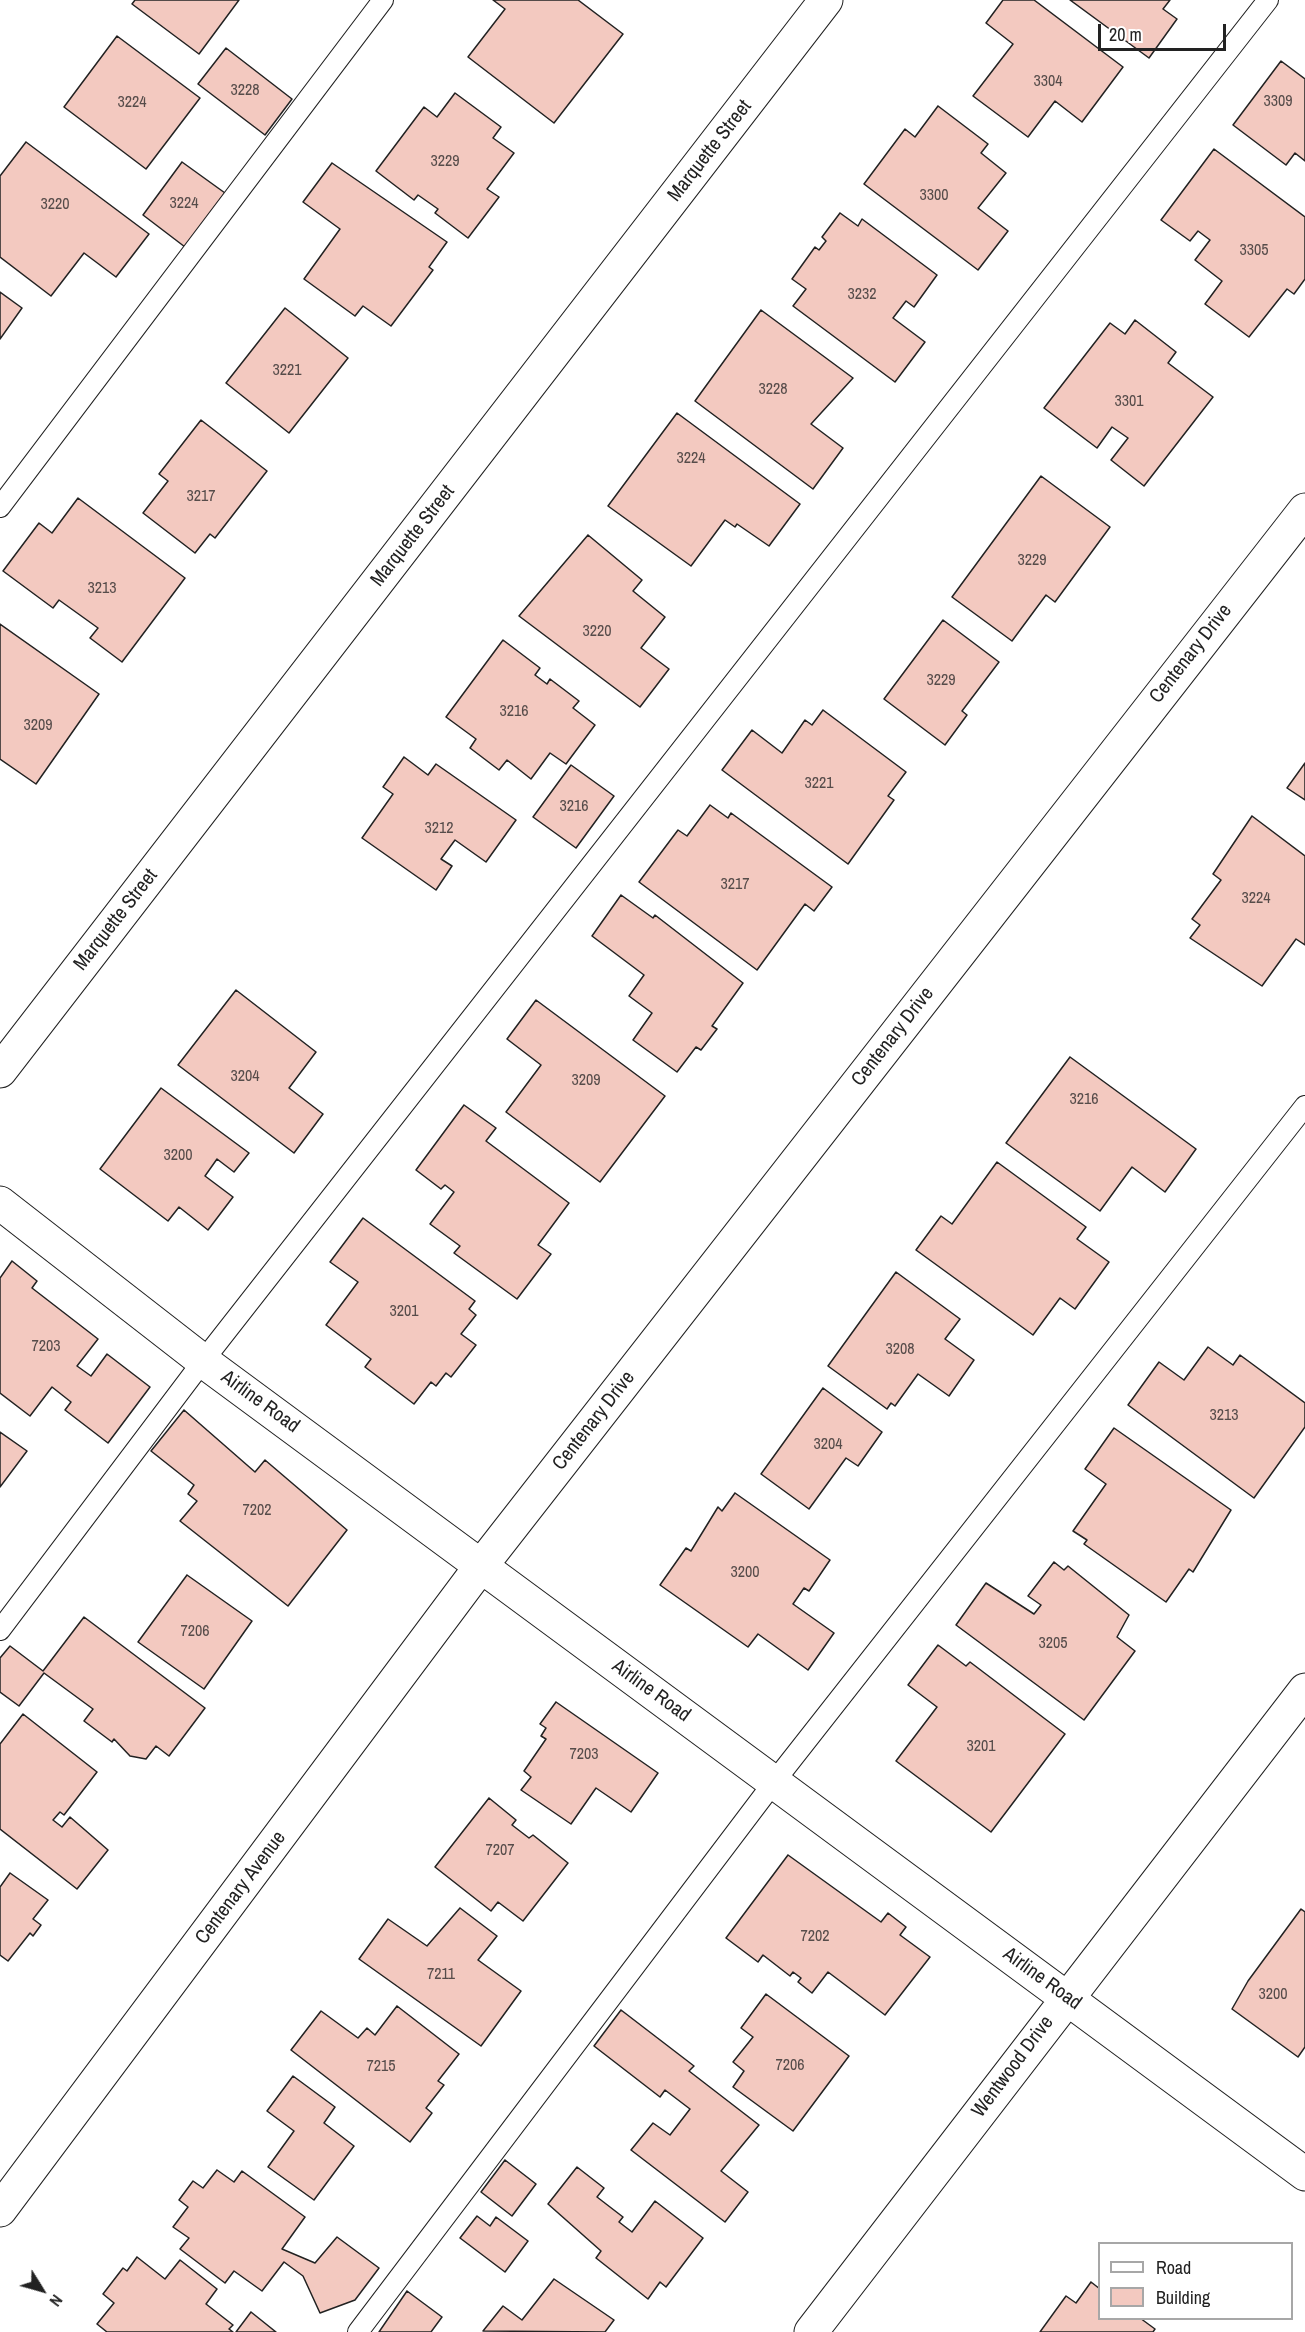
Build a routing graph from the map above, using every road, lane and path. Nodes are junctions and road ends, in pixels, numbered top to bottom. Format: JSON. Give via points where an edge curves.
{"nodes":[{"id":1,"x":383,"y":0,"type":"edge"},
{"id":2,"x":826,"y":0,"type":"edge"},
{"id":3,"x":1268,"y":0,"type":"edge"},
{"id":4,"x":0,"y":507,"type":"edge"},
{"id":5,"x":1305,"y":510,"type":"edge"},
{"id":6,"x":0,"y":1071,"type":"edge"},
{"id":7,"x":1305,"y":1106,"type":"edge"},
{"id":8,"x":0,"y":1203,"type":"edge"},
{"id":9,"x":203,"y":1360,"type":"junction"},
{"id":10,"x":481,"y":1566,"type":"junction"},
{"id":11,"x":0,"y":1630,"type":"edge"},
{"id":12,"x":1305,"y":1690,"type":"edge"},
{"id":13,"x":774,"y":1782,"type":"junction"},
{"id":14,"x":1067,"y":1998,"type":"junction"},
{"id":15,"x":1305,"y":2174,"type":"edge"},
{"id":16,"x":0,"y":2210,"type":"edge"},
{"id":17,"x":358,"y":2332,"type":"edge"},
{"id":18,"x":811,"y":2332,"type":"edge"}],
"edges":[{"from":1,"to":4,"type":"lane"},
{"from":2,"to":6,"type":"street","name":"Marquette Street"},
{"from":3,"to":9,"type":"lane"},
{"from":5,"to":10,"type":"street","name":"Centenary Drive"},
{"from":7,"to":13,"type":"lane"},
{"from":8,"to":9,"type":"street","name":"Airline Road"},
{"from":9,"to":10,"type":"street","name":"Airline Road"},
{"from":9,"to":11,"type":"lane"},
{"from":10,"to":13,"type":"street","name":"Airline Road"},
{"from":10,"to":16,"type":"street","name":"Centenary Avenue"},
{"from":12,"to":14,"type":"street","name":"Wentwood Drive"},
{"from":13,"to":14,"type":"street","name":"Airline Road"},
{"from":13,"to":17,"type":"lane"},
{"from":14,"to":15,"type":"street","name":"Airline Road"},
{"from":14,"to":18,"type":"street","name":"Wentwood Drive"}]}
